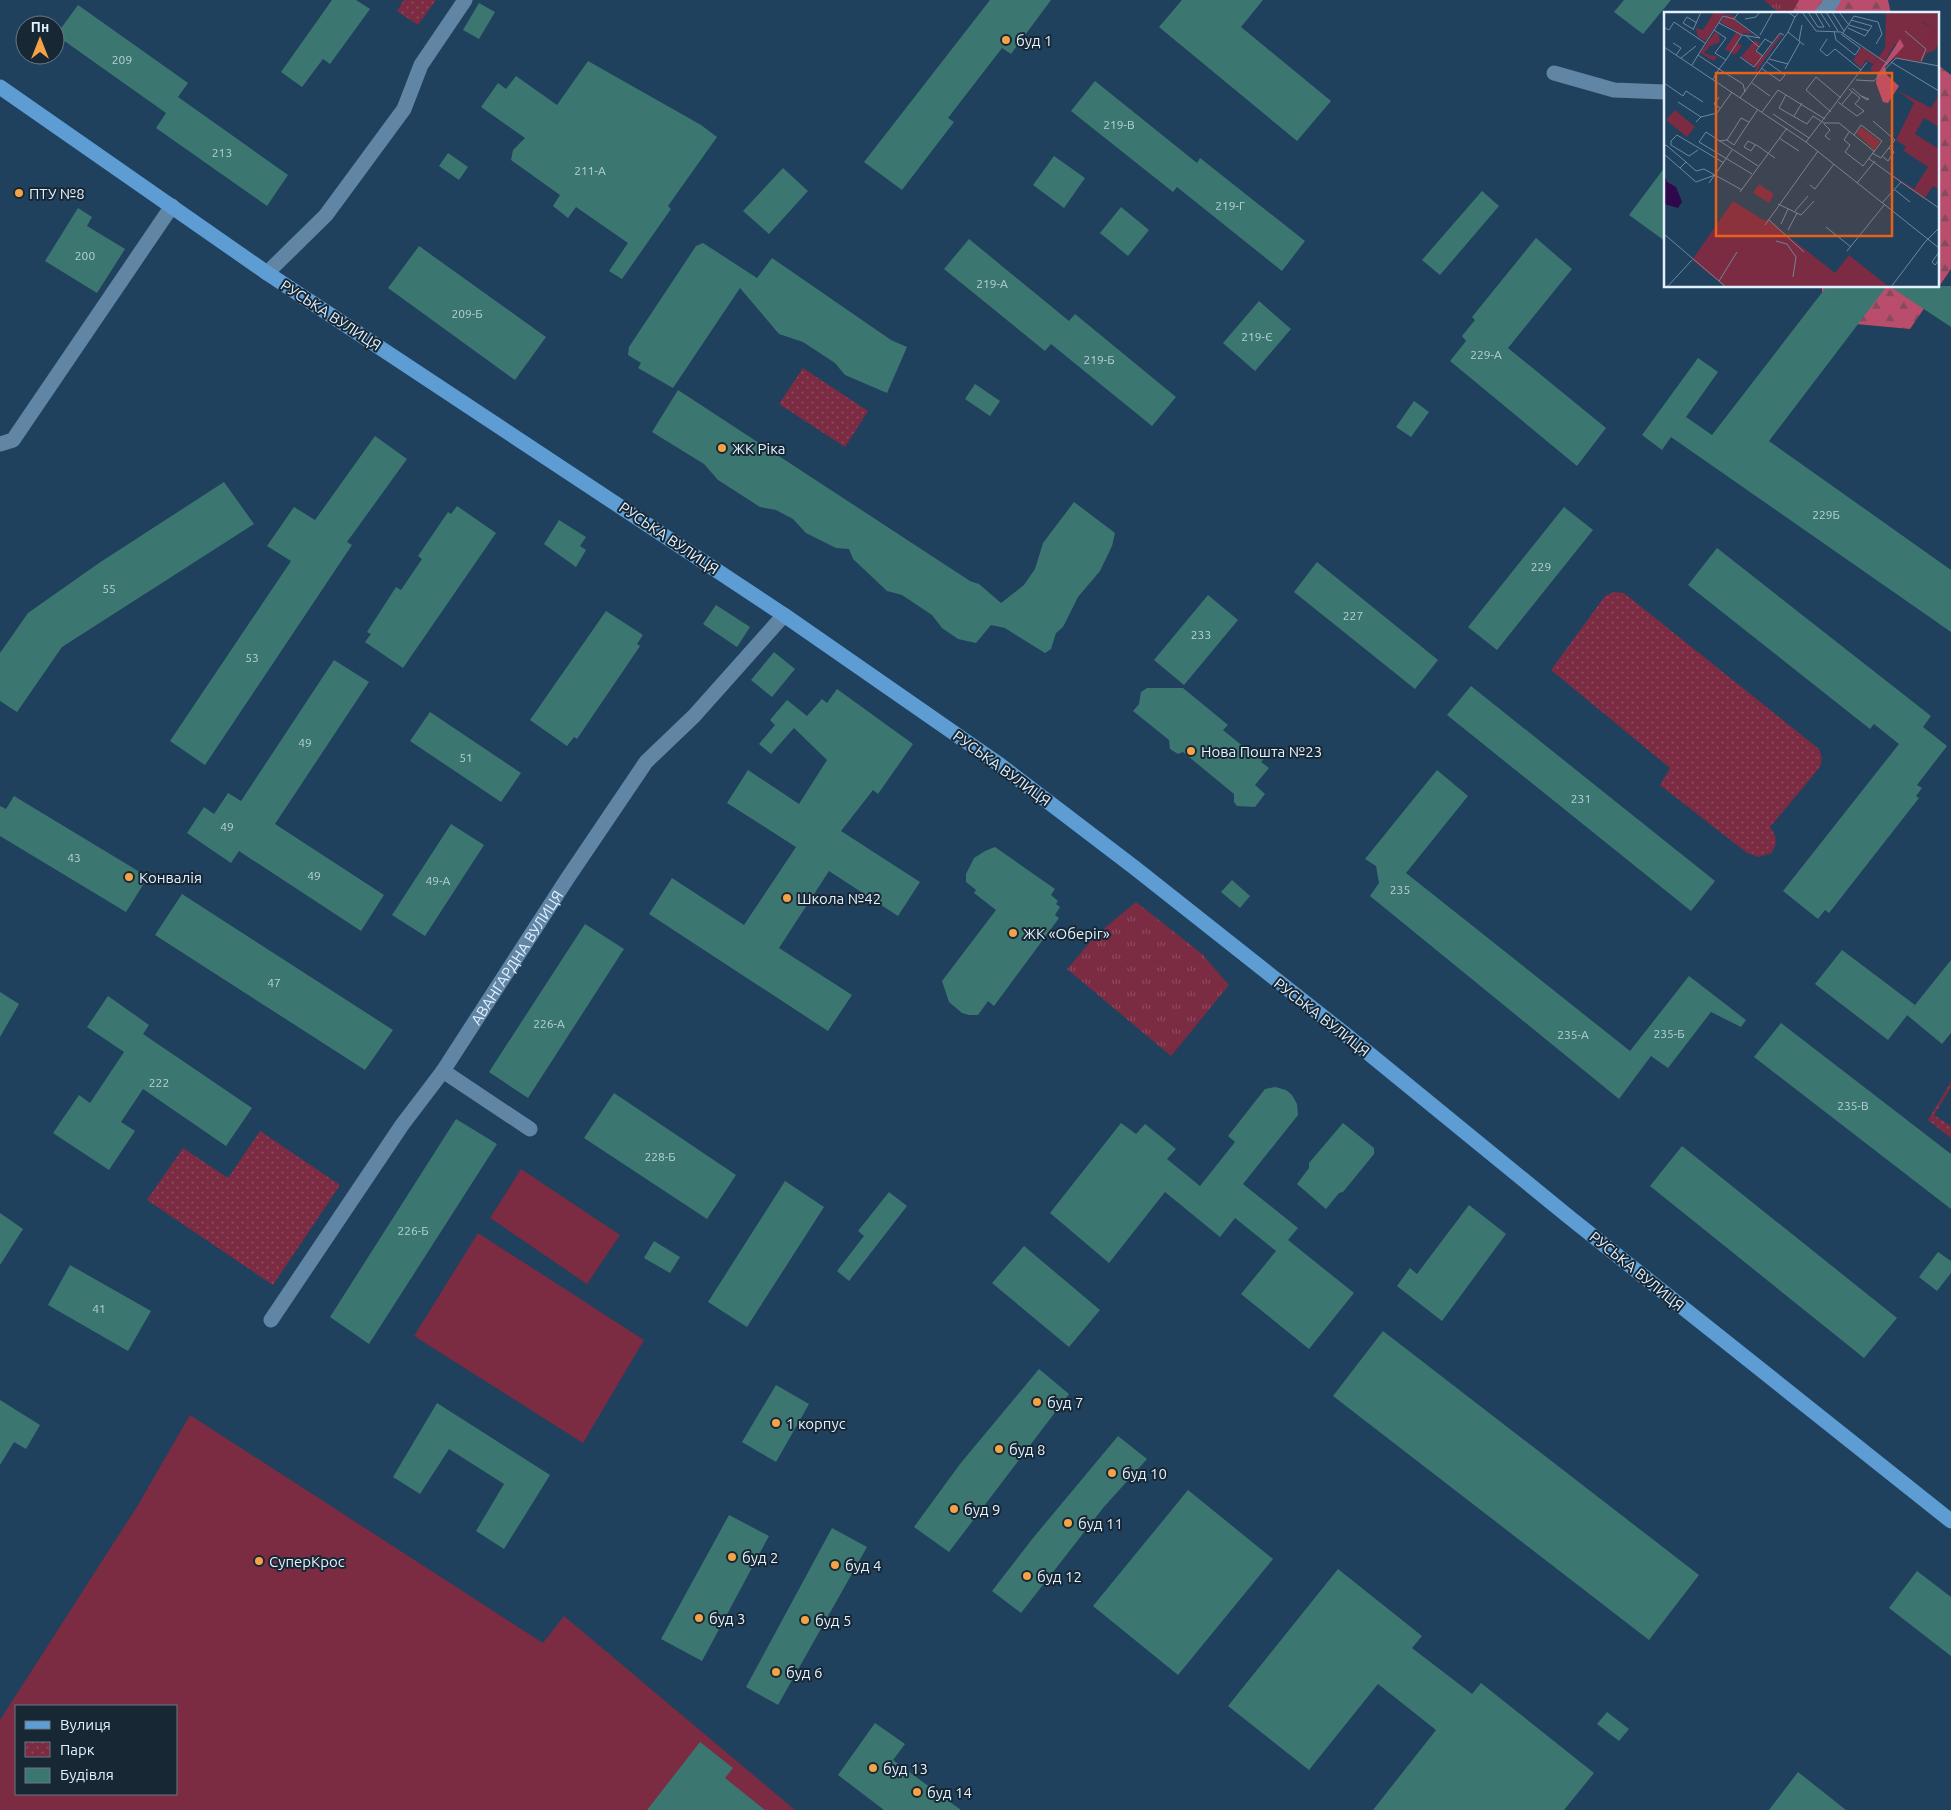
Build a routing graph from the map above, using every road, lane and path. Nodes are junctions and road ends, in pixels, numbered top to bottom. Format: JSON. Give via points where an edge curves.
{"nodes":[{"id":1,"x":465,"y":0,"type":"edge"},
{"id":2,"x":1833,"y":0,"type":"edge"},
{"id":3,"x":1824,"y":12,"type":"edge"},
{"id":4,"x":1554,"y":73,"type":"dead end"},
{"id":5,"x":0,"y":87,"type":"edge"},
{"id":6,"x":1664,"y":92,"type":"edge"},
{"id":7,"x":172,"y":206,"type":"junction"},
{"id":8,"x":267,"y":273,"type":"junction"},
{"id":9,"x":0,"y":444,"type":"edge"},
{"id":10,"x":784,"y":615,"type":"junction"},
{"id":11,"x":442,"y":1071,"type":"junction"},
{"id":12,"x":530,"y":1129,"type":"dead end"},
{"id":13,"x":271,"y":1320,"type":"dead end"},
{"id":14,"x":1951,"y":1521,"type":"edge"}],
"edges":[{"from":1,"to":8,"type":"street","via":[[420,65],[404,109],[326,215]]},
{"from":2,"to":3,"type":"street"},
{"from":4,"to":6,"type":"street","via":[[1614,90]]},
{"from":5,"to":7,"type":"main road","name":"РУСЬКА ВУЛИЦЯ"},
{"from":7,"to":8,"type":"main road","name":"РУСЬКА ВУЛИЦЯ"},
{"from":7,"to":9,"type":"street","via":[[13,440]]},
{"from":8,"to":10,"type":"main road","name":"РУСЬКА ВУЛИЦЯ"},
{"from":10,"to":11,"type":"street","name":"АВАНГАРДНА ВУЛИЦЯ","via":[[694,716],[646,762]]},
{"from":10,"to":14,"type":"main road","name":"РУСЬКА ВУЛИЦЯ","via":[[1000,765],[1135,868]]},
{"from":11,"to":12,"type":"street"},
{"from":11,"to":13,"type":"street","name":"АВАНГАРДНА ВУЛИЦЯ"}]}
